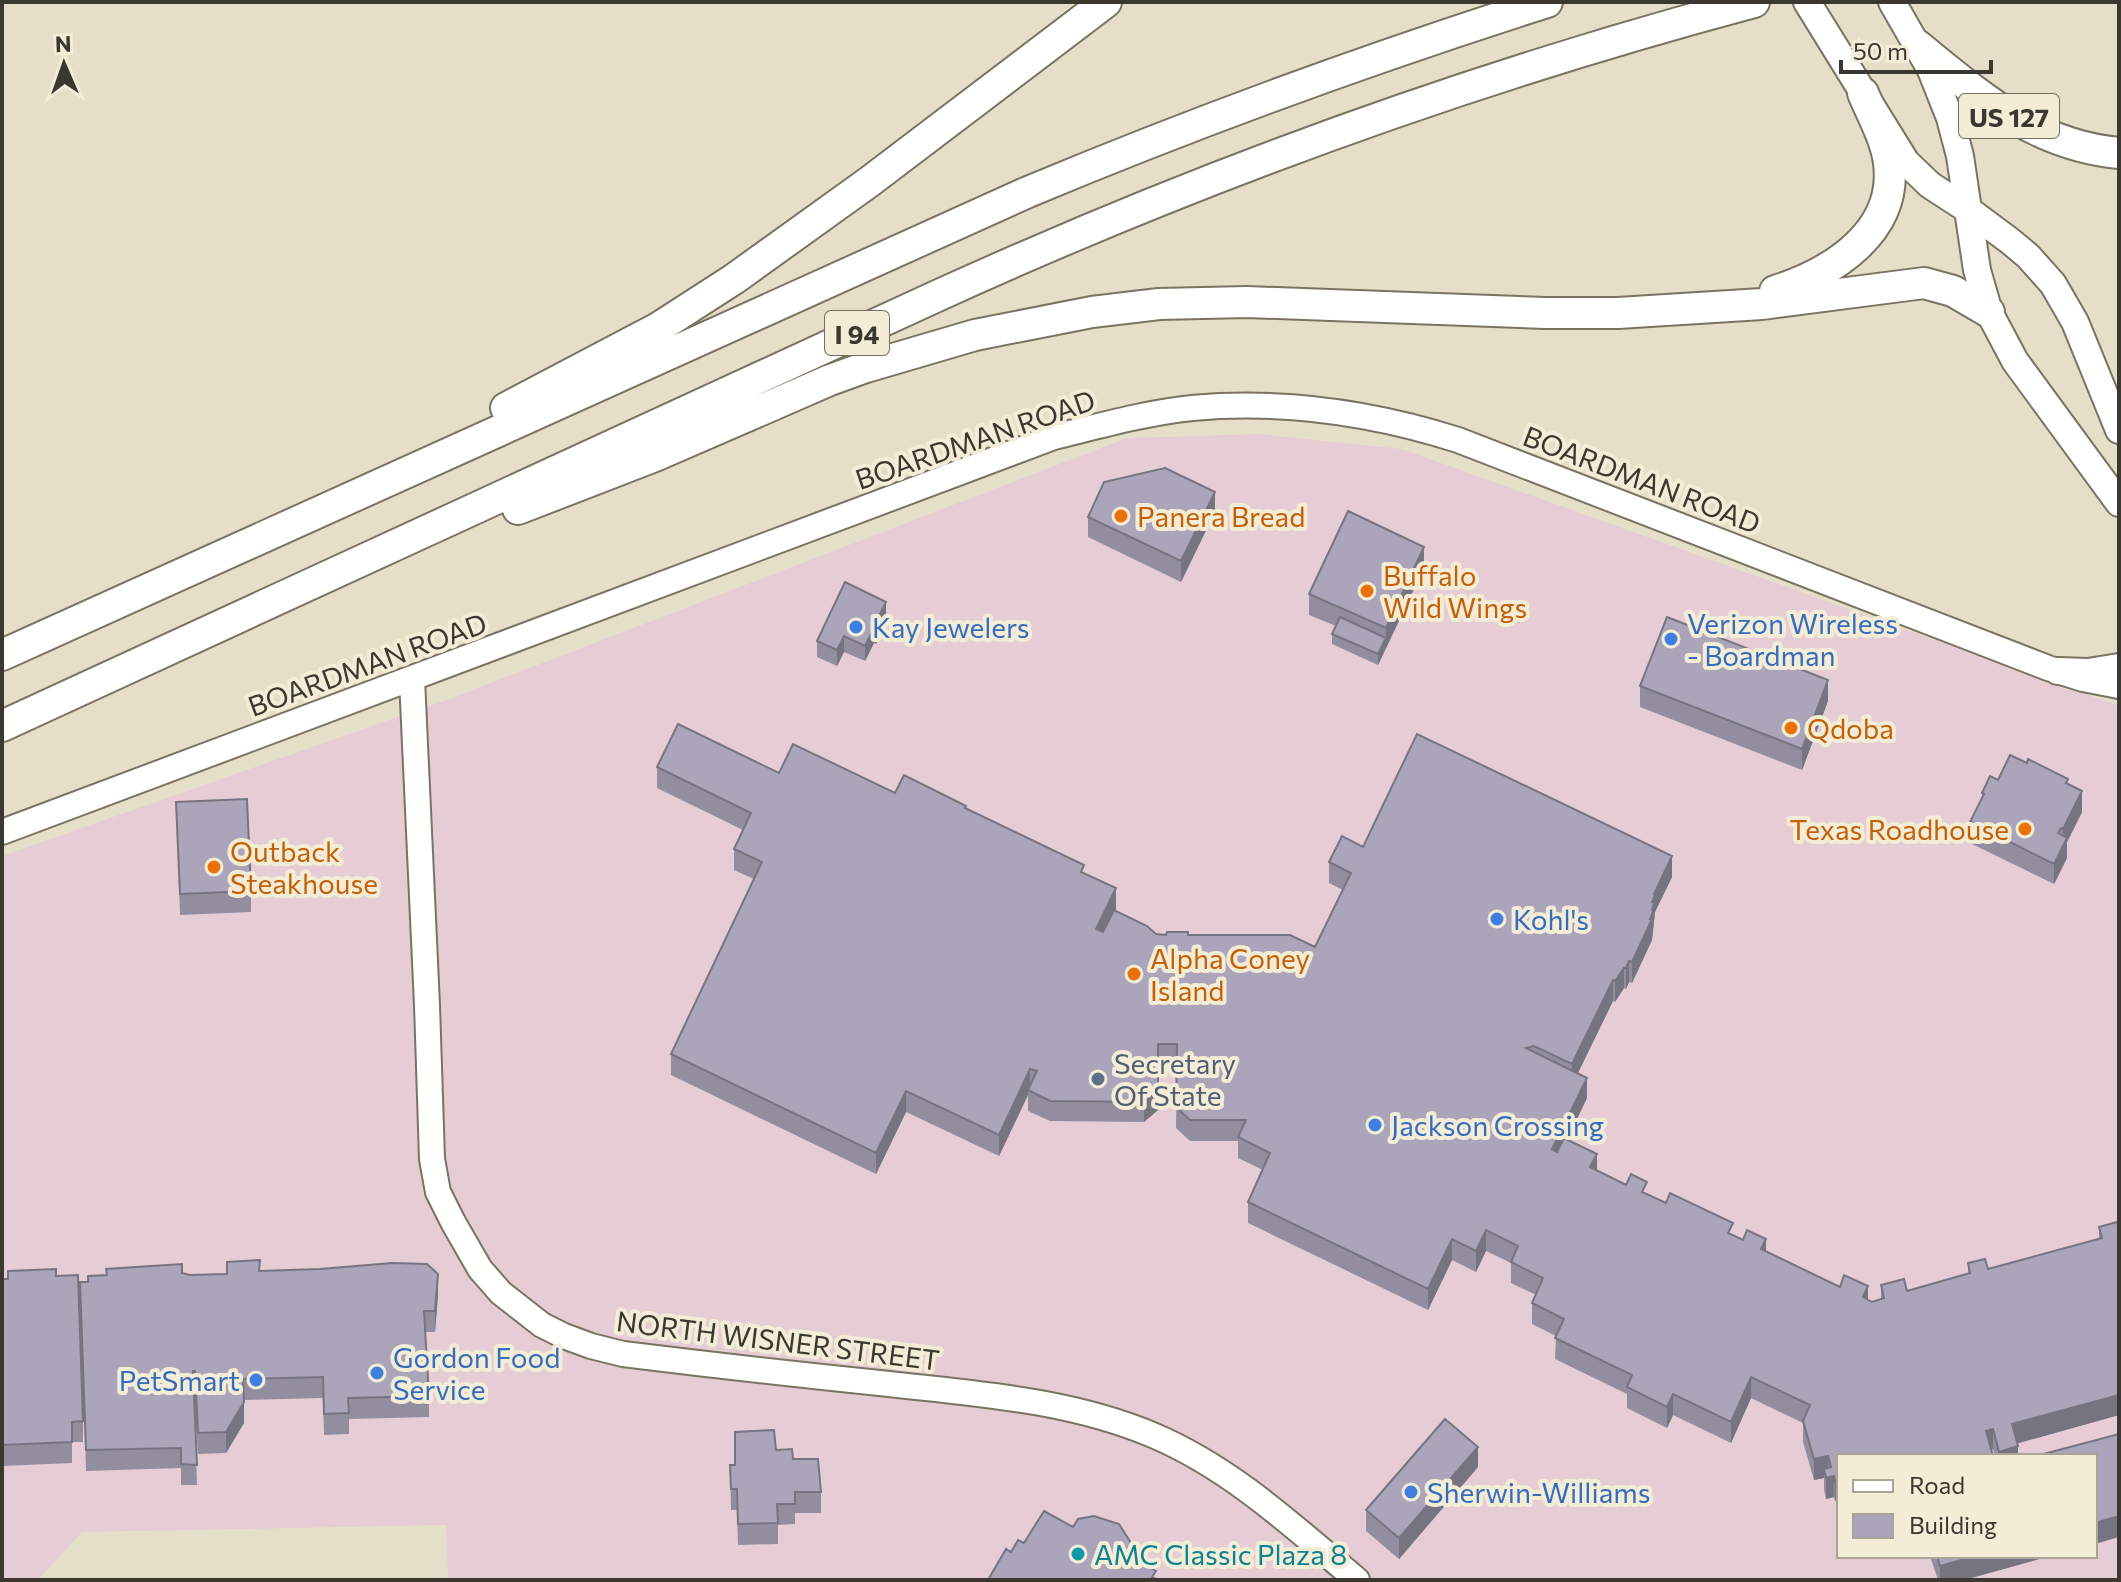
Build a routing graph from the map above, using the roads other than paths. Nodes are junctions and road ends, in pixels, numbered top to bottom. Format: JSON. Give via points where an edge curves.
{"nodes":[{"id":1,"x":1106,"y":2,"type":"edge"},
{"id":2,"x":1547,"y":2,"type":"edge"},
{"id":3,"x":1807,"y":2,"type":"edge"},
{"id":4,"x":1892,"y":2,"type":"edge"},
{"id":5,"x":1747,"y":4,"type":"edge"},
{"id":6,"x":1917,"y":45,"type":"junction"},
{"id":7,"x":1863,"y":93,"type":"junction"},
{"id":8,"x":2119,"y":153,"type":"edge"},
{"id":9,"x":1967,"y":209,"type":"junction"},
{"id":10,"x":1638,"y":312,"type":"junction"},
{"id":11,"x":1989,"y":312,"type":"junction"},
{"id":12,"x":2119,"y":430,"type":"edge"},
{"id":13,"x":2119,"y":503,"type":"edge"},
{"id":14,"x":200,"y":567,"type":"junction"},
{"id":15,"x":317,"y":582,"type":"junction"},
{"id":16,"x":2,"y":655,"type":"edge"},
{"id":17,"x":2119,"y":667,"type":"edge"},
{"id":18,"x":2058,"y":671,"type":"junction"},
{"id":19,"x":412,"y":679,"type":"junction"},
{"id":20,"x":2119,"y":686,"type":"edge"},
{"id":21,"x":2,"y":726,"type":"edge"},
{"id":22,"x":2,"y":832,"type":"edge"},
{"id":23,"x":1357,"y":1580,"type":"edge"}],
"edges":[{"from":1,"to":14,"type":"highway","via":[[810,227],[689,309]]},
{"from":2,"to":14,"type":"highway","number":"I 94","via":[[1136,147],[914,242]]},
{"from":3,"to":7,"type":"main road"},
{"from":4,"to":6,"type":"main road","number":"US 127"},
{"from":5,"to":15,"type":"highway","number":"I 94","via":[[1474,87],[1137,210],[974,279]]},
{"from":6,"to":8,"type":"highway","number":"US 127","via":[[2019,122],[2054,139]]},
{"from":6,"to":9,"type":"main road","via":[[1950,118]]},
{"from":7,"to":9,"type":"main road","via":[[1912,169]]},
{"from":7,"to":10,"type":"highway","via":[[1886,148],[1890,181],[1882,213],[1862,242],[1822,272],[1790,286],[1744,298]]},
{"from":9,"to":11,"type":"main road"},
{"from":9,"to":12,"type":"main road","via":[[2028,256],[2053,284],[2075,322]]},
{"from":10,"to":11,"type":"highway","via":[[1762,304],[1924,283],[1953,291]]},
{"from":10,"to":15,"type":"highway","via":[[1217,302],[1053,318],[866,367],[574,488]]},
{"from":11,"to":13,"type":"main road","via":[[2015,361]]},
{"from":14,"to":16,"type":"highway","number":"I 94"},
{"from":15,"to":21,"type":"highway","number":"I 94"},
{"from":17,"to":18,"type":"main road"},
{"from":18,"to":19,"type":"main road","name":"BOARDMAN ROAD","via":[[1458,440],[1333,412],[1253,406],[1191,408],[1054,437]]},
{"from":18,"to":20,"type":"main road","name":"BOARDMAN ROAD"},
{"from":19,"to":22,"type":"main road","name":"BOARDMAN ROAD"},
{"from":19,"to":23,"type":"main road","name":"NORTH WISNER STREET","via":[[432,1159],[438,1192],[453,1222],[501,1293],[553,1331],[623,1354],[1005,1397],[1098,1415],[1210,1465],[1267,1503]]}]}
